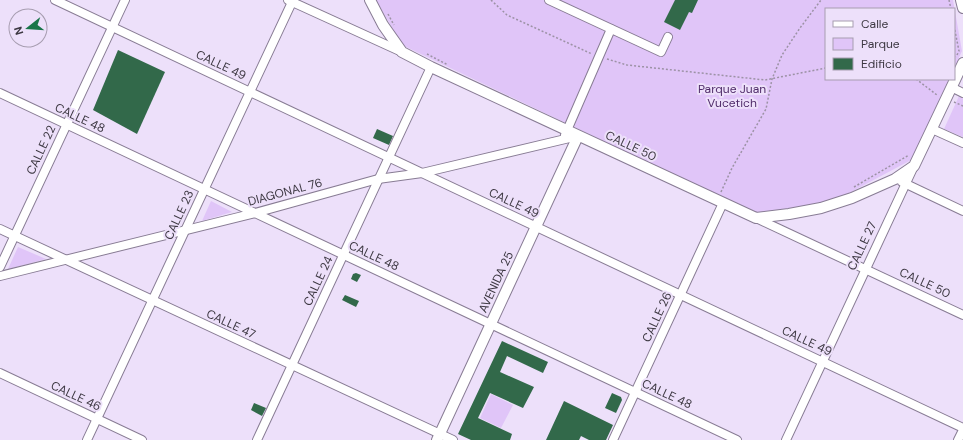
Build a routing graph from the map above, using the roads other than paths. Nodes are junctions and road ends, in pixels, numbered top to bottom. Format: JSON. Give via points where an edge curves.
{"nodes":[{"id":1,"x":56,"y":0,"type":"edge"},
{"id":2,"x":125,"y":0,"type":"edge"},
{"id":3,"x":370,"y":0,"type":"edge"},
{"id":4,"x":549,"y":0,"type":"edge"},
{"id":5,"x":961,"y":0,"type":"edge"},
{"id":6,"x":291,"y":1,"type":"edge"},
{"id":7,"x":963,"y":8,"type":"edge"},
{"id":8,"x":112,"y":27,"type":"junction"},
{"id":9,"x":611,"y":29,"type":"junction"},
{"id":10,"x":668,"y":37,"type":"dead end"},
{"id":11,"x":402,"y":52,"type":"junction"},
{"id":12,"x":963,"y":63,"type":"edge"},
{"id":13,"x":431,"y":67,"type":"junction"},
{"id":14,"x":955,"y":79,"type":"edge"},
{"id":15,"x":954,"y":80,"type":"edge"},
{"id":16,"x":951,"y":87,"type":"junction"},
{"id":17,"x":250,"y":92,"type":"junction"},
{"id":18,"x":0,"y":93,"type":"edge"},
{"id":19,"x":963,"y":93,"type":"edge"},
{"id":20,"x":66,"y":124,"type":"junction"},
{"id":21,"x":932,"y":129,"type":"junction"},
{"id":22,"x":565,"y":135,"type":"junction"},
{"id":23,"x":581,"y":137,"type":"junction"},
{"id":24,"x":963,"y":143,"type":"edge"},
{"id":25,"x":389,"y":157,"type":"junction"},
{"id":26,"x":913,"y":169,"type":"junction"},
{"id":27,"x":422,"y":173,"type":"junction"},
{"id":28,"x":378,"y":179,"type":"junction"},
{"id":29,"x":895,"y":179,"type":"junction"},
{"id":30,"x":906,"y":184,"type":"junction"},
{"id":31,"x":204,"y":189,"type":"junction"},
{"id":32,"x":921,"y":191,"type":"junction"},
{"id":33,"x":720,"y":202,"type":"junction"},
{"id":34,"x":963,"y":211,"type":"edge"},
{"id":35,"x":255,"y":213,"type":"junction"},
{"id":36,"x":756,"y":218,"type":"junction"},
{"id":37,"x":539,"y":228,"type":"junction"},
{"id":38,"x":0,"y":229,"type":"edge"},
{"id":39,"x":185,"y":230,"type":"junction"},
{"id":40,"x":14,"y":236,"type":"junction"},
{"id":41,"x":343,"y":255,"type":"junction"},
{"id":42,"x":64,"y":260,"type":"junction"},
{"id":43,"x":0,"y":266,"type":"edge"},
{"id":44,"x":866,"y":270,"type":"junction"},
{"id":45,"x":0,"y":276,"type":"edge"},
{"id":46,"x":680,"y":294,"type":"junction"},
{"id":47,"x":152,"y":300,"type":"junction"},
{"id":48,"x":963,"y":315,"type":"edge"},
{"id":49,"x":493,"y":325,"type":"junction"},
{"id":50,"x":823,"y":362,"type":"junction"},
{"id":51,"x":292,"y":365,"type":"junction"},
{"id":52,"x":0,"y":373,"type":"edge"},
{"id":53,"x":635,"y":392,"type":"junction"},
{"id":54,"x":97,"y":419,"type":"junction"},
{"id":55,"x":963,"y":429,"type":"edge"},
{"id":56,"x":443,"y":438,"type":"edge"},
{"id":57,"x":87,"y":440,"type":"edge"},
{"id":58,"x":142,"y":440,"type":"edge"},
{"id":59,"x":257,"y":440,"type":"edge"},
{"id":60,"x":613,"y":440,"type":"edge"},
{"id":61,"x":737,"y":440,"type":"edge"},
{"id":62,"x":786,"y":440,"type":"edge"},
{"id":63,"x":958,"y":440,"type":"edge"}],
"edges":[{"from":1,"to":8,"type":"street","name":"CALLE 49"},
{"from":2,"to":8,"type":"street","name":"CALLE 22"},
{"from":3,"to":11,"type":"main road","via":[[383,25]]},
{"from":4,"to":9,"type":"street"},
{"from":5,"to":7,"type":"main road"},
{"from":6,"to":11,"type":"street","name":"CALLE 50"},
{"from":6,"to":17,"type":"street","name":"CALLE 23"},
{"from":8,"to":17,"type":"street","name":"CALLE 49"},
{"from":8,"to":20,"type":"street","name":"CALLE 22"},
{"from":9,"to":10,"type":"street","via":[[661,52]]},
{"from":9,"to":22,"type":"street"},
{"from":11,"to":13,"type":"main road","name":"CALLE 50"},
{"from":12,"to":14,"type":"main road","name":"CALLE 27"},
{"from":13,"to":22,"type":"main road","name":"CALLE 50"},
{"from":13,"to":25,"type":"street","name":"CALLE 24"},
{"from":15,"to":16,"type":"main road","name":"CALLE 27"},
{"from":16,"to":19,"type":"street"},
{"from":16,"to":21,"type":"main road","name":"CALLE 27","via":[[942,97]]},
{"from":17,"to":25,"type":"street","name":"CALLE 49"},
{"from":17,"to":31,"type":"street","name":"CALLE 23"},
{"from":18,"to":20,"type":"street","name":"CALLE 48"},
{"from":20,"to":31,"type":"street","name":"CALLE 48"},
{"from":20,"to":40,"type":"street","name":"CALLE 22"},
{"from":21,"to":24,"type":"street"},
{"from":21,"to":26,"type":"main road","name":"CALLE 27"},
{"from":22,"to":23,"type":"main road","name":"CALLE 50"},
{"from":22,"to":27,"type":"street","name":"DIAGONAL 76"},
{"from":23,"to":33,"type":"main road","name":"CALLE 50"},
{"from":23,"to":37,"type":"main road","name":"AVENIDA 25"},
{"from":25,"to":27,"type":"street","name":"CALLE 49"},
{"from":25,"to":28,"type":"street","name":"CALLE 24"},
{"from":26,"to":29,"type":"main road"},
{"from":26,"to":30,"type":"street","name":"CALLE 27"},
{"from":26,"to":32,"type":"street","via":[[914,183]]},
{"from":27,"to":28,"type":"street","name":"DIAGONAL 76"},
{"from":27,"to":37,"type":"street","name":"CALLE 49"},
{"from":28,"to":35,"type":"street","name":"DIAGONAL 76"},
{"from":28,"to":41,"type":"street","name":"CALLE 24"},
{"from":29,"to":30,"type":"street"},
{"from":29,"to":36,"type":"main road","via":[[852,198],[821,208]]},
{"from":30,"to":32,"type":"street"},
{"from":30,"to":44,"type":"street","name":"CALLE 27"},
{"from":31,"to":35,"type":"street","name":"CALLE 48"},
{"from":31,"to":39,"type":"street","name":"CALLE 23"},
{"from":32,"to":34,"type":"street"},
{"from":33,"to":36,"type":"main road","name":"CALLE 50"},
{"from":33,"to":46,"type":"street","name":"CALLE 26"},
{"from":35,"to":39,"type":"street","name":"DIAGONAL 76"},
{"from":35,"to":41,"type":"street","name":"CALLE 48"},
{"from":36,"to":44,"type":"street","name":"CALLE 50"},
{"from":37,"to":46,"type":"street","name":"CALLE 49"},
{"from":37,"to":49,"type":"main road","name":"AVENIDA 25"},
{"from":38,"to":40,"type":"street","name":"CALLE 47"},
{"from":39,"to":42,"type":"street","name":"DIAGONAL 76"},
{"from":39,"to":47,"type":"street","name":"CALLE 23"},
{"from":40,"to":42,"type":"street","name":"CALLE 47"},
{"from":40,"to":43,"type":"street","name":"CALLE 22"},
{"from":41,"to":49,"type":"street","name":"CALLE 48"},
{"from":41,"to":51,"type":"street","name":"CALLE 24"},
{"from":42,"to":45,"type":"street","name":"DIAGONAL 76"},
{"from":42,"to":47,"type":"street","name":"CALLE 47"},
{"from":44,"to":48,"type":"street","name":"CALLE 50"},
{"from":44,"to":50,"type":"street","name":"CALLE 27"},
{"from":46,"to":50,"type":"street","name":"CALLE 49"},
{"from":46,"to":53,"type":"street","name":"CALLE 26"},
{"from":47,"to":51,"type":"street","name":"CALLE 47"},
{"from":47,"to":54,"type":"street","name":"CALLE 23"},
{"from":49,"to":53,"type":"street","name":"CALLE 48"},
{"from":49,"to":56,"type":"main road","name":"AVENIDA 25"},
{"from":50,"to":55,"type":"street","name":"CALLE 49"},
{"from":50,"to":62,"type":"street","name":"CALLE 27"},
{"from":51,"to":56,"type":"street","name":"CALLE 47"},
{"from":51,"to":59,"type":"street","name":"CALLE 24"},
{"from":52,"to":54,"type":"street","name":"CALLE 46"},
{"from":53,"to":60,"type":"street","name":"CALLE 26"},
{"from":53,"to":61,"type":"street","name":"CALLE 48"},
{"from":54,"to":57,"type":"street","name":"CALLE 23"},
{"from":54,"to":58,"type":"street","name":"CALLE 46"},
{"from":55,"to":63,"type":"street"}]}
